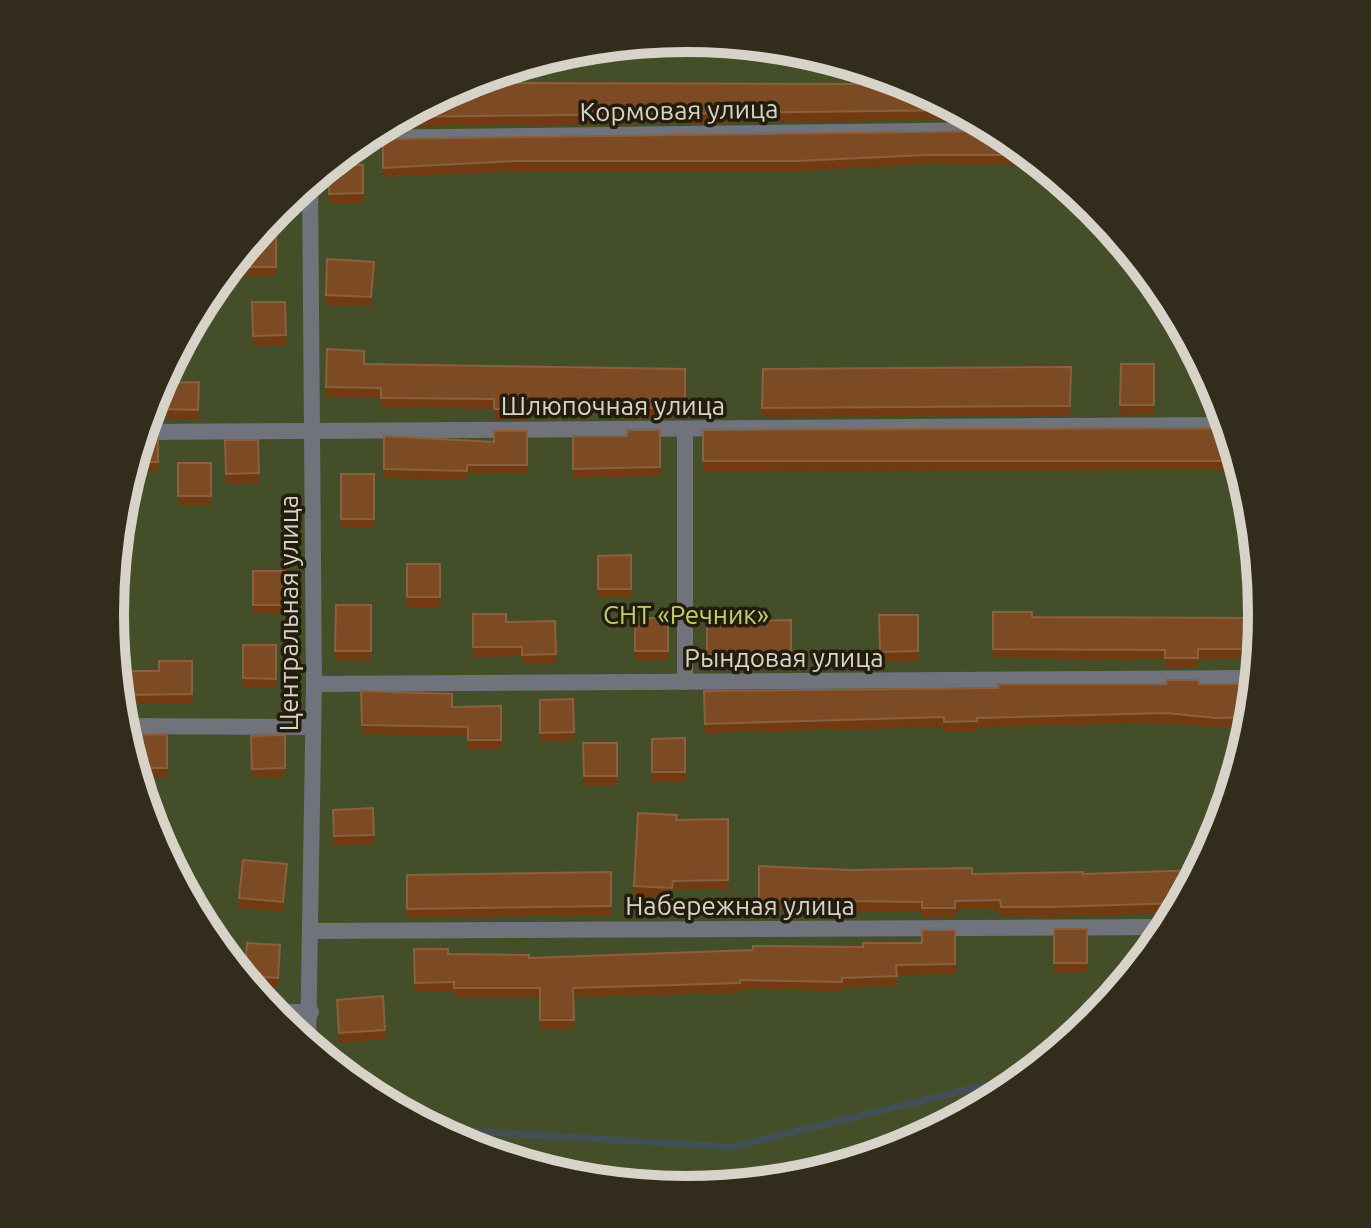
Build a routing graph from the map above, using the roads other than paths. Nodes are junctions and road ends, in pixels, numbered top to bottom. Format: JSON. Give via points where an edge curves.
{"nodes":[{"id":1,"x":971,"y":130,"type":"edge"},
{"id":2,"x":388,"y":138,"type":"edge"},
{"id":3,"x":310,"y":196,"type":"edge"},
{"id":4,"x":1215,"y":425,"type":"edge"},
{"id":5,"x":312,"y":430,"type":"junction"},
{"id":6,"x":685,"y":430,"type":"junction"},
{"id":7,"x":153,"y":432,"type":"edge"},
{"id":8,"x":1244,"y":678,"type":"edge"},
{"id":9,"x":685,"y":682,"type":"junction"},
{"id":10,"x":314,"y":684,"type":"junction"},
{"id":11,"x":135,"y":726,"type":"edge"},
{"id":12,"x":311,"y":727,"type":"junction"},
{"id":13,"x":1152,"y":927,"type":"edge"},
{"id":14,"x":312,"y":931,"type":"junction"},
{"id":15,"x":289,"y":1012,"type":"edge"},
{"id":16,"x":311,"y":1012,"type":"junction"},
{"id":17,"x":309,"y":1031,"type":"edge"}],
"edges":[{"from":1,"to":2,"type":"street","name":"Кормовая улица"},
{"from":3,"to":5,"type":"street","name":"Центральная улица"},
{"from":4,"to":6,"type":"street","name":"Шлюпочная улица"},
{"from":5,"to":6,"type":"street","name":"Шлюпочная улица"},
{"from":5,"to":7,"type":"street","name":"Шлюпочная улица"},
{"from":5,"to":10,"type":"street","name":"Центральная улица"},
{"from":6,"to":9,"type":"street"},
{"from":8,"to":9,"type":"street","name":"Рындовая улица"},
{"from":9,"to":10,"type":"street","name":"Рындовая улица"},
{"from":10,"to":12,"type":"street","name":"Центральная улица"},
{"from":11,"to":12,"type":"street"},
{"from":12,"to":14,"type":"street","name":"Центральная улица"},
{"from":13,"to":14,"type":"street","name":"Набережная улица"},
{"from":14,"to":16,"type":"street","name":"Центральная улица"},
{"from":15,"to":16,"type":"street"},
{"from":16,"to":17,"type":"street","name":"Центральная улица"}]}
